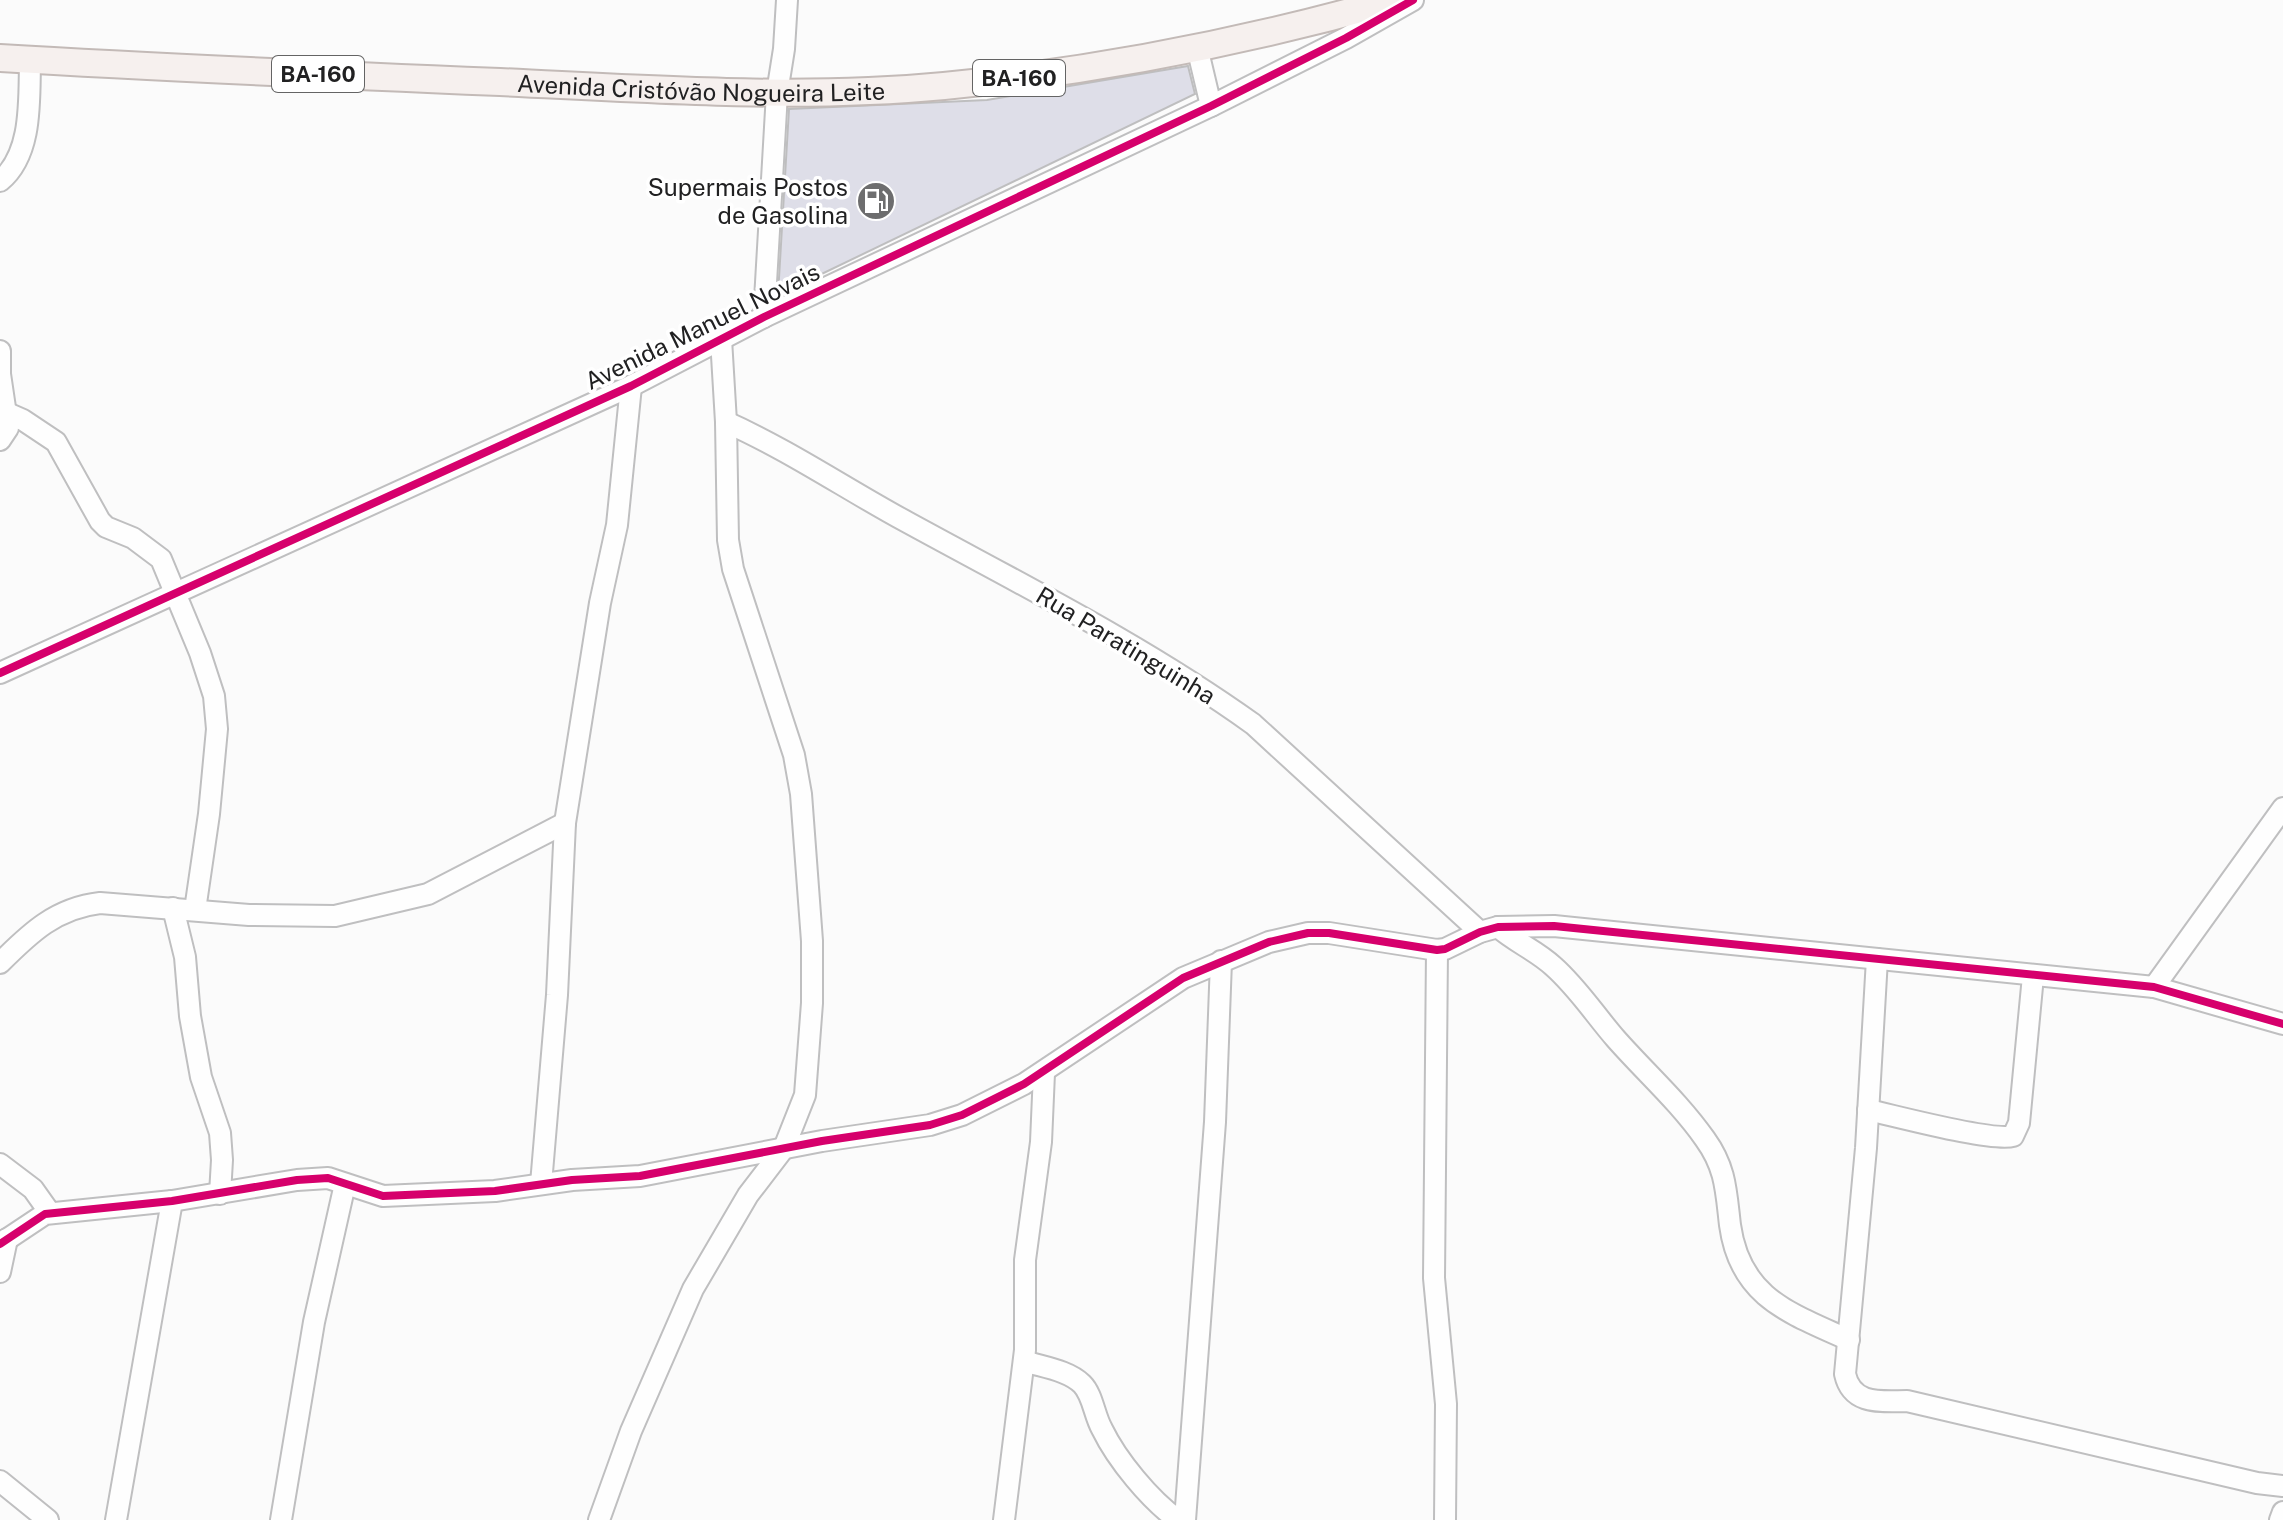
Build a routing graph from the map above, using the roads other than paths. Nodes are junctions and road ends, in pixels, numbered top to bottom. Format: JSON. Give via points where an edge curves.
{"nodes":[{"id":1,"x":787,"y":0,"type":"edge"},
{"id":2,"x":1393,"y":0,"type":"edge"},
{"id":3,"x":1413,"y":0,"type":"edge"},
{"id":4,"x":1342,"y":26,"type":"junction"},
{"id":5,"x":1197,"y":47,"type":"junction"},
{"id":6,"x":0,"y":58,"type":"edge"},
{"id":7,"x":30,"y":60,"type":"junction"},
{"id":8,"x":777,"y":93,"type":"junction"},
{"id":9,"x":1211,"y":106,"type":"junction"},
{"id":10,"x":0,"y":181,"type":"edge"},
{"id":11,"x":764,"y":317,"type":"junction"},
{"id":12,"x":721,"y":339,"type":"junction"},
{"id":13,"x":0,"y":351,"type":"edge"},
{"id":14,"x":0,"y":374,"type":"edge"},
{"id":15,"x":631,"y":386,"type":"junction"},
{"id":16,"x":7,"y":413,"type":"junction"},
{"id":17,"x":726,"y":422,"type":"junction"},
{"id":18,"x":0,"y":440,"type":"edge"},
{"id":19,"x":173,"y":593,"type":"junction"},
{"id":20,"x":0,"y":673,"type":"edge"},
{"id":21,"x":2283,"y":808,"type":"edge"},
{"id":22,"x":565,"y":823,"type":"junction"},
{"id":23,"x":173,"y":908,"type":"junction"},
{"id":24,"x":195,"y":910,"type":"junction"},
{"id":25,"x":1489,"y":930,"type":"junction"},
{"id":26,"x":1437,"y":950,"type":"junction"},
{"id":27,"x":1877,"y":959,"type":"junction"},
{"id":28,"x":1221,"y":961,"type":"junction"},
{"id":29,"x":0,"y":963,"type":"edge"},
{"id":30,"x":2033,"y":976,"type":"junction"},
{"id":31,"x":2154,"y":987,"type":"junction"},
{"id":32,"x":2283,"y":1024,"type":"edge"},
{"id":33,"x":1044,"y":1073,"type":"junction"},
{"id":34,"x":1868,"y":1110,"type":"junction"},
{"id":35,"x":784,"y":1148,"type":"junction"},
{"id":36,"x":0,"y":1164,"type":"edge"},
{"id":37,"x":345,"y":1184,"type":"junction"},
{"id":38,"x":541,"y":1184,"type":"junction"},
{"id":39,"x":220,"y":1194,"type":"junction"},
{"id":40,"x":172,"y":1201,"type":"junction"},
{"id":41,"x":50,"y":1213,"type":"junction"},
{"id":42,"x":4,"y":1241,"type":"edge"},
{"id":43,"x":0,"y":1272,"type":"edge"},
{"id":44,"x":1849,"y":1340,"type":"junction"},
{"id":45,"x":1024,"y":1361,"type":"junction"},
{"id":46,"x":0,"y":1481,"type":"edge"},
{"id":47,"x":2283,"y":1486,"type":"edge"},
{"id":48,"x":2283,"y":1512,"type":"edge"},
{"id":49,"x":48,"y":1520,"type":"edge"},
{"id":50,"x":116,"y":1520,"type":"edge"},
{"id":51,"x":281,"y":1520,"type":"edge"},
{"id":52,"x":599,"y":1520,"type":"edge"},
{"id":53,"x":1004,"y":1520,"type":"edge"},
{"id":54,"x":1178,"y":1520,"type":"edge"},
{"id":55,"x":1185,"y":1520,"type":"edge"},
{"id":56,"x":1445,"y":1520,"type":"edge"},
{"id":57,"x":2280,"y":1520,"type":"edge"}],
"edges":[{"from":1,"to":8,"type":"street"},
{"from":2,"to":4,"type":"main road","name":"Avenida Cristóvão Nogueira Leite","number":"BA-160"},
{"from":3,"to":4,"type":"street","name":"Avenida Manuel Novais"},
{"from":4,"to":5,"type":"main road","name":"Avenida Cristóvão Nogueira Leite","number":"BA-160","via":[[1271,32]]},
{"from":4,"to":9,"type":"street","name":"Avenida Manuel Novais"},
{"from":5,"to":8,"type":"main road","name":"Avenida Cristóvão Nogueira Leite","number":"BA-160","via":[[1053,74],[941,86]]},
{"from":5,"to":9,"type":"street"},
{"from":6,"to":7,"type":"main road","name":"Avenida Cristóvão Nogueira Leite","number":"BA-160"},
{"from":7,"to":8,"type":"main road","name":"Avenida Cristóvão Nogueira Leite","number":"BA-160"},
{"from":7,"to":10,"type":"street","via":[[19,158]]},
{"from":8,"to":11,"type":"street"},
{"from":9,"to":11,"type":"street","name":"Avenida Manuel Novais"},
{"from":11,"to":12,"type":"street","name":"Avenida Manuel Novais"},
{"from":12,"to":15,"type":"street","name":"Avenida Manuel Novais"},
{"from":12,"to":17,"type":"street"},
{"from":13,"to":14,"type":"street"},
{"from":14,"to":16,"type":"street"},
{"from":15,"to":19,"type":"street","name":"Avenida Manuel Novais"},
{"from":15,"to":22,"type":"street","via":[[617,525]]},
{"from":16,"to":18,"type":"street","via":[[7,433]]},
{"from":16,"to":19,"type":"street","via":[[56,442],[100,521],[155,552]]},
{"from":17,"to":25,"type":"street","name":"Rua Paratinguinha","via":[[1077,613],[1214,697],[1253,724]]},
{"from":17,"to":35,"type":"street","via":[[733,569],[791,742],[801,794],[812,1003],[805,1095]]},
{"from":19,"to":20,"type":"street","name":"Avenida Manuel Novais"},
{"from":19,"to":24,"type":"street","via":[[217,709]]},
{"from":21,"to":31,"type":"street"},
{"from":22,"to":24,"type":"street","via":[[428,894],[398,903],[335,916]]},
{"from":22,"to":38,"type":"street"},
{"from":23,"to":24,"type":"street"},
{"from":23,"to":29,"type":"street","via":[[79,905],[42,923]]},
{"from":23,"to":39,"type":"street","via":[[201,1077],[220,1133]]},
{"from":25,"to":26,"type":"street"},
{"from":25,"to":27,"type":"street","via":[[1554,926]]},
{"from":25,"to":44,"type":"street","name":"Rua Paratinguinha","via":[[1549,962],[1575,985],[1707,1141],[1724,1173],[1738,1255],[1756,1288],[1772,1303]]},
{"from":26,"to":28,"type":"street","via":[[1308,933]]},
{"from":26,"to":56,"type":"street","via":[[1434,1278],[1446,1404]]},
{"from":27,"to":30,"type":"street"},
{"from":27,"to":34,"type":"street"},
{"from":28,"to":33,"type":"street","via":[[1158,993]]},
{"from":28,"to":55,"type":"street","via":[[1215,1122]]},
{"from":30,"to":31,"type":"street"},
{"from":30,"to":34,"type":"street","via":[[2019,1123],[2013,1136]]},
{"from":31,"to":32,"type":"street"},
{"from":33,"to":35,"type":"street","via":[[946,1121]]},
{"from":33,"to":45,"type":"street","via":[[1025,1260]]},
{"from":34,"to":44,"type":"street"},
{"from":35,"to":38,"type":"street","via":[[640,1176]]},
{"from":35,"to":52,"type":"street","via":[[748,1195],[693,1289]]},
{"from":36,"to":41,"type":"street","via":[[33,1189]]},
{"from":37,"to":38,"type":"street","via":[[383,1196]]},
{"from":37,"to":39,"type":"street","via":[[322,1178]]},
{"from":37,"to":51,"type":"street","via":[[314,1322]]},
{"from":39,"to":40,"type":"street"},
{"from":40,"to":41,"type":"street"},
{"from":40,"to":50,"type":"street"},
{"from":41,"to":42,"type":"street"},
{"from":42,"to":43,"type":"street"},
{"from":44,"to":47,"type":"street","via":[[1847,1382],[1855,1394],[1871,1401],[1907,1401]]},
{"from":45,"to":53,"type":"street"},
{"from":45,"to":54,"type":"street","via":[[1073,1376],[1083,1385],[1109,1442],[1160,1506]]},
{"from":46,"to":49,"type":"street"},
{"from":48,"to":57,"type":"street"}]}
